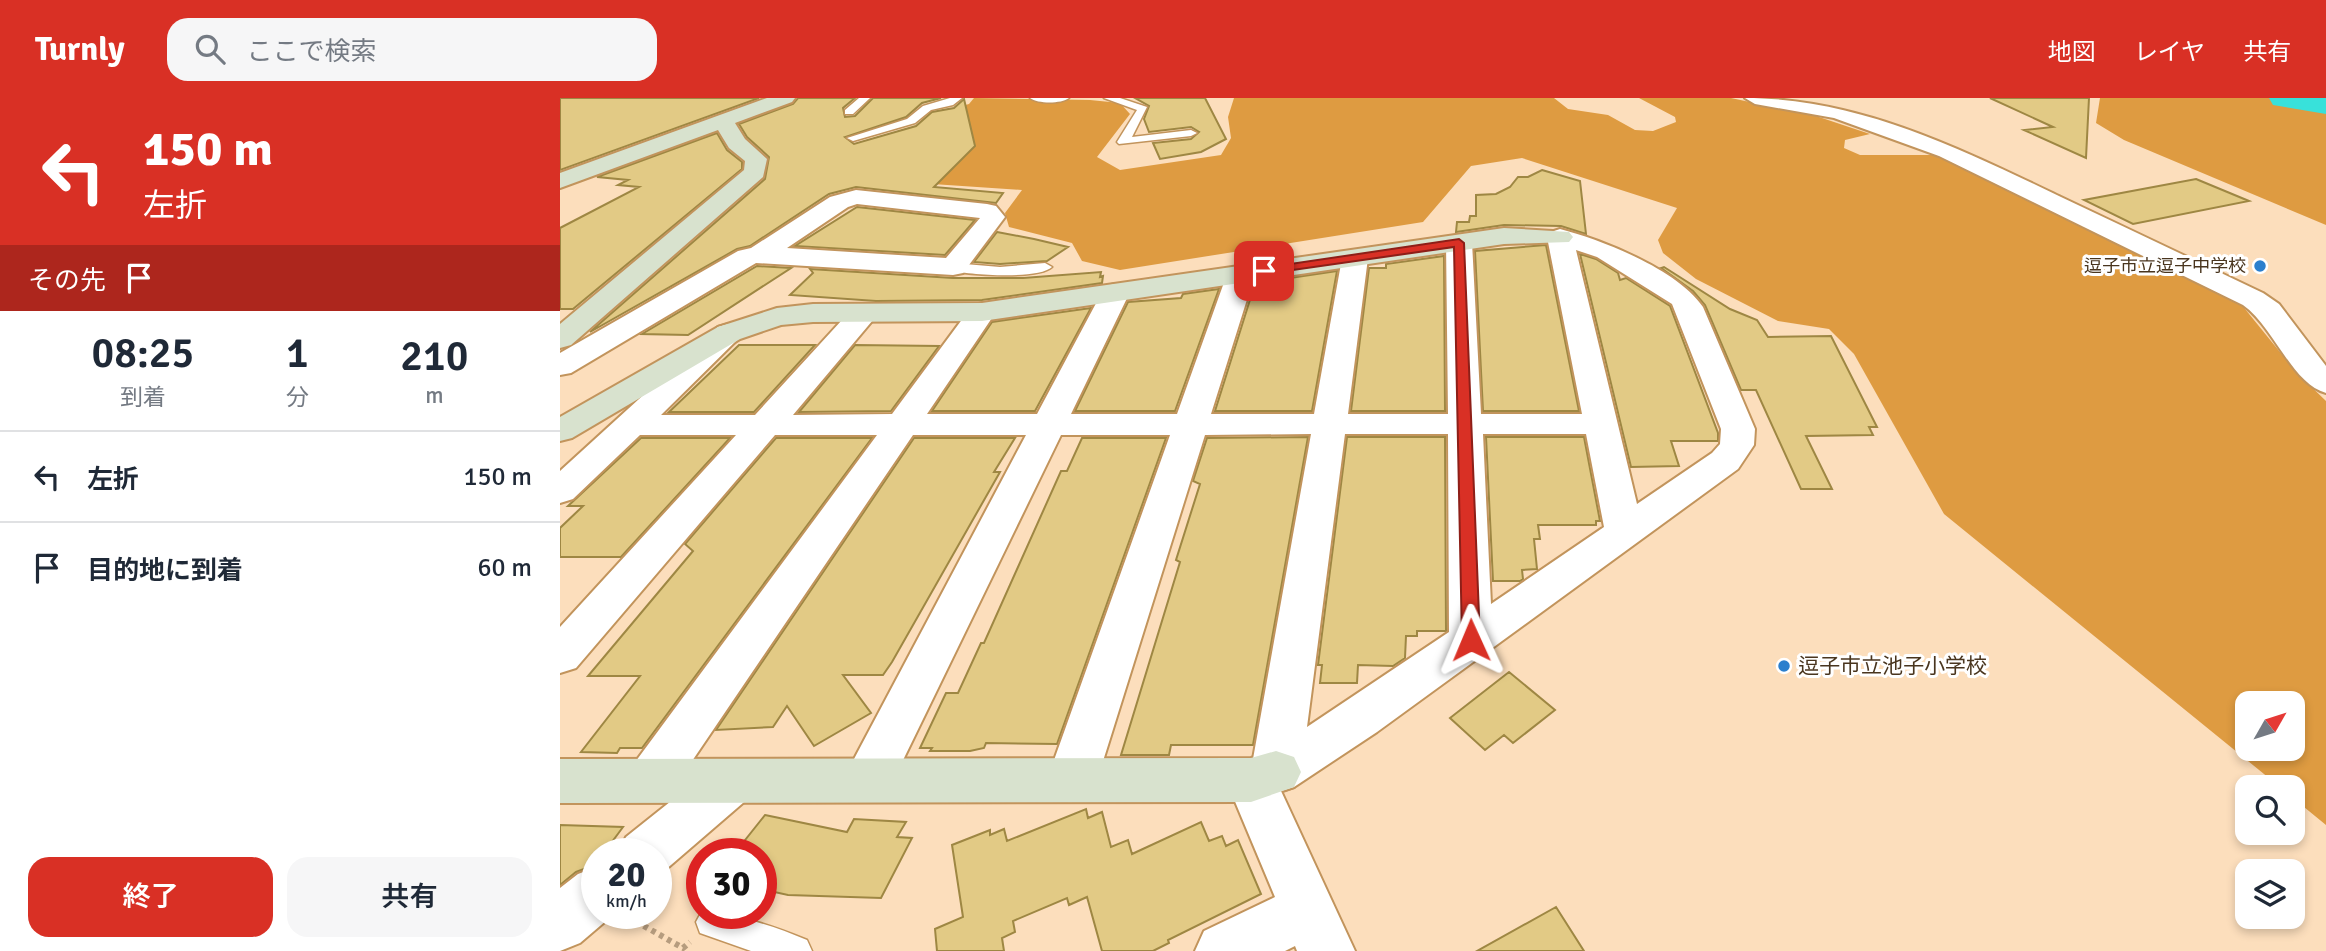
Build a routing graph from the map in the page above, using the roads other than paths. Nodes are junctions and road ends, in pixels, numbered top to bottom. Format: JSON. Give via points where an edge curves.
{"nodes":[{"id":1,"x":785,"y":98,"type":"edge"},
{"id":2,"x":864,"y":98,"type":"edge"},
{"id":3,"x":957,"y":98,"type":"edge"},
{"id":4,"x":1035,"y":98,"type":"edge"},
{"id":5,"x":1064,"y":98,"type":"edge"},
{"id":6,"x":1109,"y":98,"type":"edge"},
{"id":7,"x":1755,"y":98,"type":"edge"},
{"id":8,"x":849,"y":112,"type":"dead end"},
{"id":9,"x":723,"y":121,"type":"junction"},
{"id":10,"x":1191,"y":133,"type":"dead end"},
{"id":11,"x":853,"y":138,"type":"dead end"},
{"id":12,"x":560,"y":181,"type":"edge"},
{"id":13,"x":1560,"y":237,"type":"junction"},
{"id":14,"x":1459,"y":243,"type":"junction"},
{"id":15,"x":760,"y":254,"type":"junction"},
{"id":16,"x":1355,"y":258,"type":"junction"},
{"id":17,"x":953,"y":267,"type":"junction"},
{"id":18,"x":1045,"y":267,"type":"dead end"},
{"id":19,"x":1241,"y":274,"type":"junction"},
{"id":20,"x":1116,"y":292,"type":"junction"},
{"id":21,"x":982,"y":312,"type":"junction"},
{"id":22,"x":863,"y":314,"type":"junction"},
{"id":23,"x":729,"y":333,"type":"junction"},
{"id":24,"x":560,"y":339,"type":"edge"},
{"id":25,"x":560,"y":366,"type":"edge"},
{"id":26,"x":2326,"y":383,"type":"edge"},
{"id":27,"x":1465,"y":424,"type":"junction"},
{"id":28,"x":1602,"y":424,"type":"junction"},
{"id":29,"x":631,"y":425,"type":"junction"},
{"id":30,"x":764,"y":425,"type":"junction"},
{"id":31,"x":902,"y":425,"type":"junction"},
{"id":32,"x":1049,"y":425,"type":"junction"},
{"id":33,"x":1192,"y":425,"type":"junction"},
{"id":34,"x":1327,"y":425,"type":"junction"},
{"id":35,"x":560,"y":431,"type":"edge"},
{"id":36,"x":560,"y":491,"type":"edge"},
{"id":37,"x":1625,"y":534,"type":"junction"},
{"id":38,"x":1471,"y":640,"type":"junction"},
{"id":39,"x":560,"y":656,"type":"edge"},
{"id":40,"x":870,"y":776,"type":"junction"},
{"id":41,"x":1264,"y":776,"type":"junction"},
{"id":42,"x":1073,"y":777,"type":"junction"},
{"id":43,"x":651,"y":780,"type":"junction"},
{"id":44,"x":560,"y":781,"type":"edge"},
{"id":45,"x":733,"y":781,"type":"junction"},
{"id":46,"x":664,"y":838,"type":"edge"},
{"id":47,"x":581,"y":906,"type":"edge"},
{"id":48,"x":560,"y":923,"type":"edge"},
{"id":49,"x":732,"y":929,"type":"edge"},
{"id":50,"x":1317,"y":930,"type":"edge"},
{"id":51,"x":796,"y":951,"type":"edge"},
{"id":52,"x":1224,"y":951,"type":"edge"}],
"edges":[{"from":1,"to":9,"type":"street"},
{"from":2,"to":8,"type":"lane"},
{"from":3,"to":11,"type":"lane","via":[[927,108],[911,121]]},
{"from":4,"to":5,"type":"lane"},
{"from":6,"to":10,"type":"lane","via":[[1143,109],[1123,142]]},
{"from":7,"to":26,"type":"street","via":[[1838,113],[1947,151],[2253,299],[2269,310]]},
{"from":9,"to":12,"type":"street"},
{"from":9,"to":24,"type":"street","via":[[755,159],[755,172]]},
{"from":13,"to":14,"type":"street","via":[[1504,236]]},
{"from":13,"to":28,"type":"street"},
{"from":13,"to":37,"type":"street","via":[[1606,251],[1682,298],[1738,429],[1737,445],[1725,461]]},
{"from":14,"to":16,"type":"street"},
{"from":14,"to":27,"type":"street"},
{"from":15,"to":17,"type":"street"},
{"from":15,"to":17,"type":"street","via":[[839,202],[856,197],[988,211],[993,217]]},
{"from":15,"to":25,"type":"street","via":[[747,257]]},
{"from":16,"to":19,"type":"street"},
{"from":16,"to":34,"type":"street"},
{"from":17,"to":18,"type":"lane","via":[[1000,271]]},
{"from":19,"to":20,"type":"street"},
{"from":19,"to":33,"type":"street"},
{"from":20,"to":21,"type":"street"},
{"from":20,"to":32,"type":"street"},
{"from":21,"to":22,"type":"street"},
{"from":21,"to":31,"type":"street"},
{"from":22,"to":23,"type":"street","via":[[777,317]]},
{"from":22,"to":30,"type":"street"},
{"from":23,"to":29,"type":"street"},
{"from":23,"to":35,"type":"street"},
{"from":27,"to":28,"type":"street"},
{"from":27,"to":34,"type":"street"},
{"from":27,"to":38,"type":"street"},
{"from":28,"to":37,"type":"street"},
{"from":29,"to":30,"type":"street"},
{"from":29,"to":36,"type":"street"},
{"from":30,"to":31,"type":"street"},
{"from":30,"to":39,"type":"street"},
{"from":31,"to":32,"type":"street"},
{"from":31,"to":43,"type":"street"},
{"from":32,"to":33,"type":"street"},
{"from":32,"to":40,"type":"street"},
{"from":33,"to":34,"type":"street"},
{"from":33,"to":42,"type":"street"},
{"from":34,"to":41,"type":"street"},
{"from":37,"to":38,"type":"street"},
{"from":38,"to":41,"type":"street"},
{"from":40,"to":42,"type":"street"},
{"from":40,"to":45,"type":"street"},
{"from":41,"to":42,"type":"street"},
{"from":41,"to":50,"type":"street"},
{"from":43,"to":44,"type":"street"},
{"from":43,"to":45,"type":"street"},
{"from":45,"to":46,"type":"street"},
{"from":47,"to":48,"type":"street"},
{"from":49,"to":51,"type":"lane"},
{"from":50,"to":52,"type":"street"}]}
